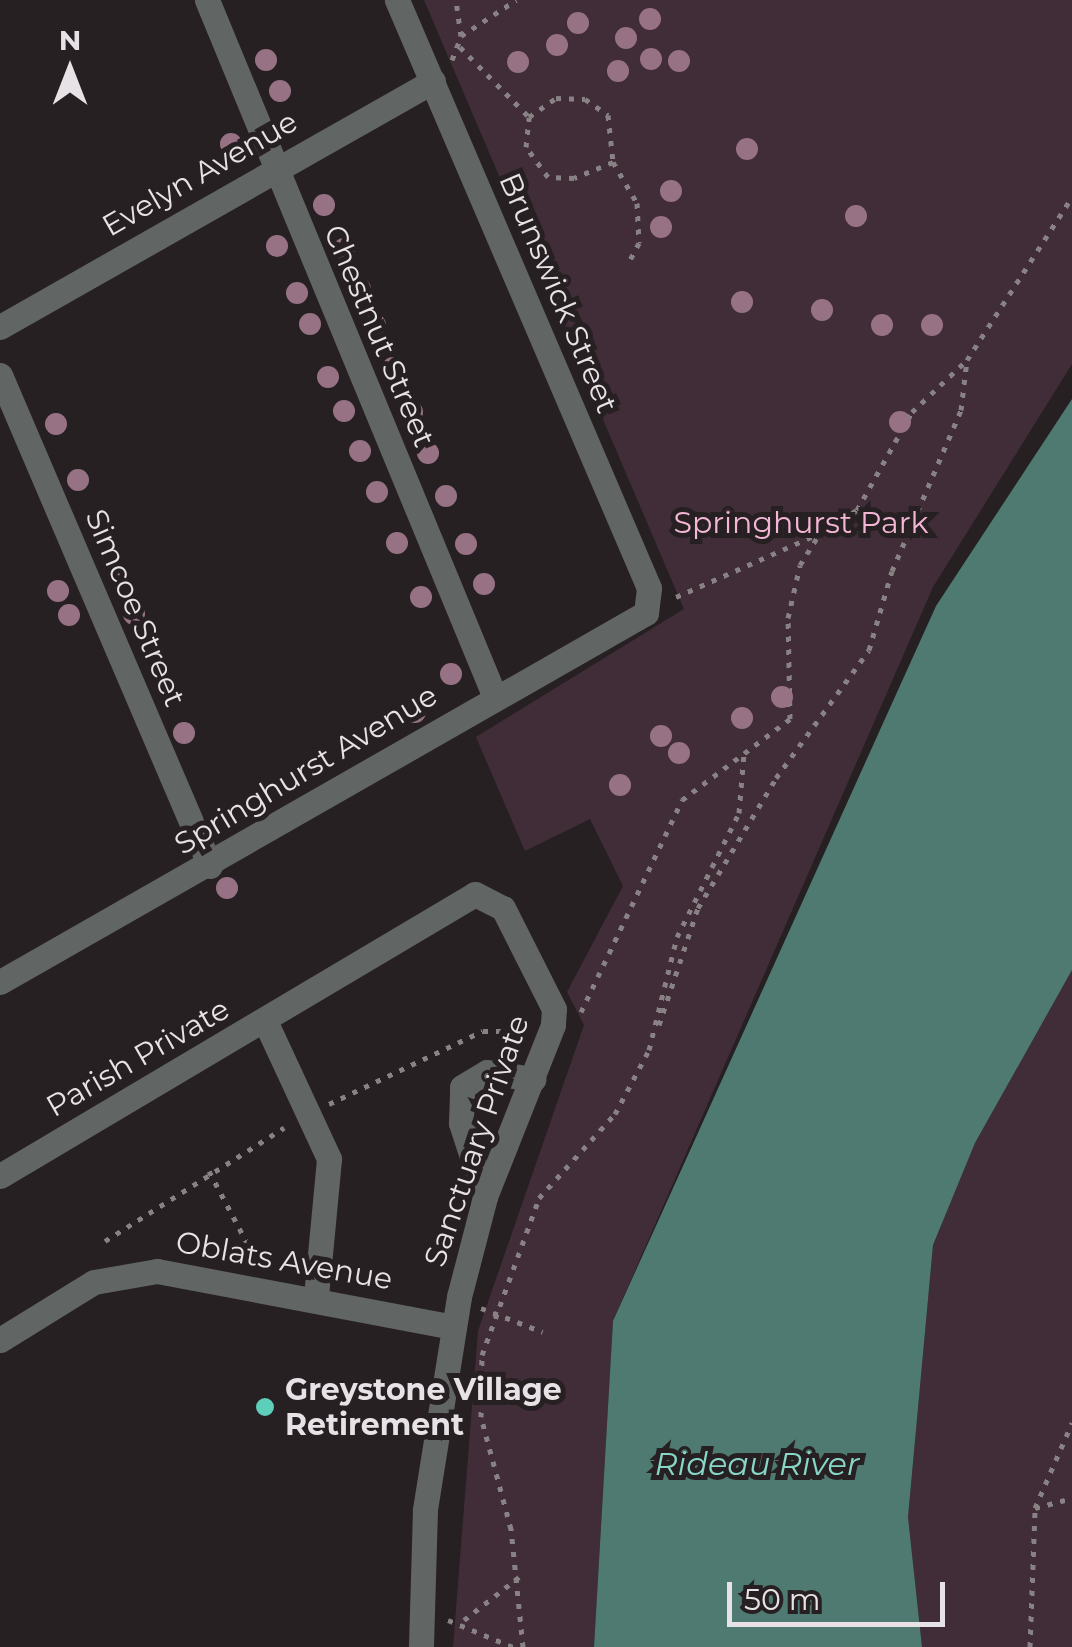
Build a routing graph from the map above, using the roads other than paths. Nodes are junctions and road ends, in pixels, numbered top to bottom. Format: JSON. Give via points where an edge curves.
{"nodes":[{"id":1,"x":206,"y":0,"type":"edge"},
{"id":2,"x":397,"y":0,"type":"edge"},
{"id":3,"x":433,"y":81,"type":"junction"},
{"id":4,"x":274,"y":168,"type":"junction"},
{"id":5,"x":0,"y":327,"type":"edge"},
{"id":6,"x":0,"y":375,"type":"edge"},
{"id":7,"x":646,"y":613,"type":"joint"},
{"id":8,"x":494,"y":696,"type":"junction"},
{"id":9,"x":210,"y":866,"type":"junction"},
{"id":10,"x":0,"y":982,"type":"edge"},
{"id":11,"x":266,"y":1023,"type":"junction"},
{"id":12,"x":532,"y":1079,"type":"junction"},
{"id":13,"x":0,"y":1176,"type":"edge"},
{"id":14,"x":485,"y":1197,"type":"junction"},
{"id":15,"x":316,"y":1296,"type":"junction"},
{"id":16,"x":453,"y":1327,"type":"junction"},
{"id":17,"x":0,"y":1340,"type":"edge"},
{"id":18,"x":421,"y":1647,"type":"edge"}],
"edges":[{"from":1,"to":4,"type":"street","name":"Chestnut Street"},
{"from":2,"to":3,"type":"street","name":"Brunswick Street"},
{"from":3,"to":4,"type":"street","name":"Evelyn Avenue"},
{"from":3,"to":7,"type":"street","name":"Brunswick Street","via":[[649,588]]},
{"from":4,"to":5,"type":"street","name":"Evelyn Avenue"},
{"from":4,"to":8,"type":"street","name":"Chestnut Street"},
{"from":6,"to":9,"type":"street","name":"Simcoe Street"},
{"from":7,"to":8,"type":"street","name":"Springhurst Avenue"},
{"from":8,"to":9,"type":"street","name":"Springhurst Avenue"},
{"from":9,"to":10,"type":"street","name":"Springhurst Avenue"},
{"from":11,"to":12,"type":"street","name":"Sanctuary Private","via":[[475,894],[491,894],[516,925],[554,1009]]},
{"from":11,"to":13,"type":"street","name":"Parish Private"},
{"from":11,"to":15,"type":"street","name":"Parish Private","via":[[330,1159]]},
{"from":12,"to":14,"type":"street","name":"Sanctuary Private"},
{"from":12,"to":14,"type":"street","via":[[487,1072],[462,1087],[460,1122]]},
{"from":14,"to":16,"type":"street","name":"Sanctuary Private"},
{"from":15,"to":16,"type":"street","name":"Oblats Avenue"},
{"from":15,"to":17,"type":"street","name":"Oblats Avenue","via":[[135,1272],[78,1290]]},
{"from":16,"to":18,"type":"street","name":"Sanctuary Private","via":[[425,1510]]}]}
